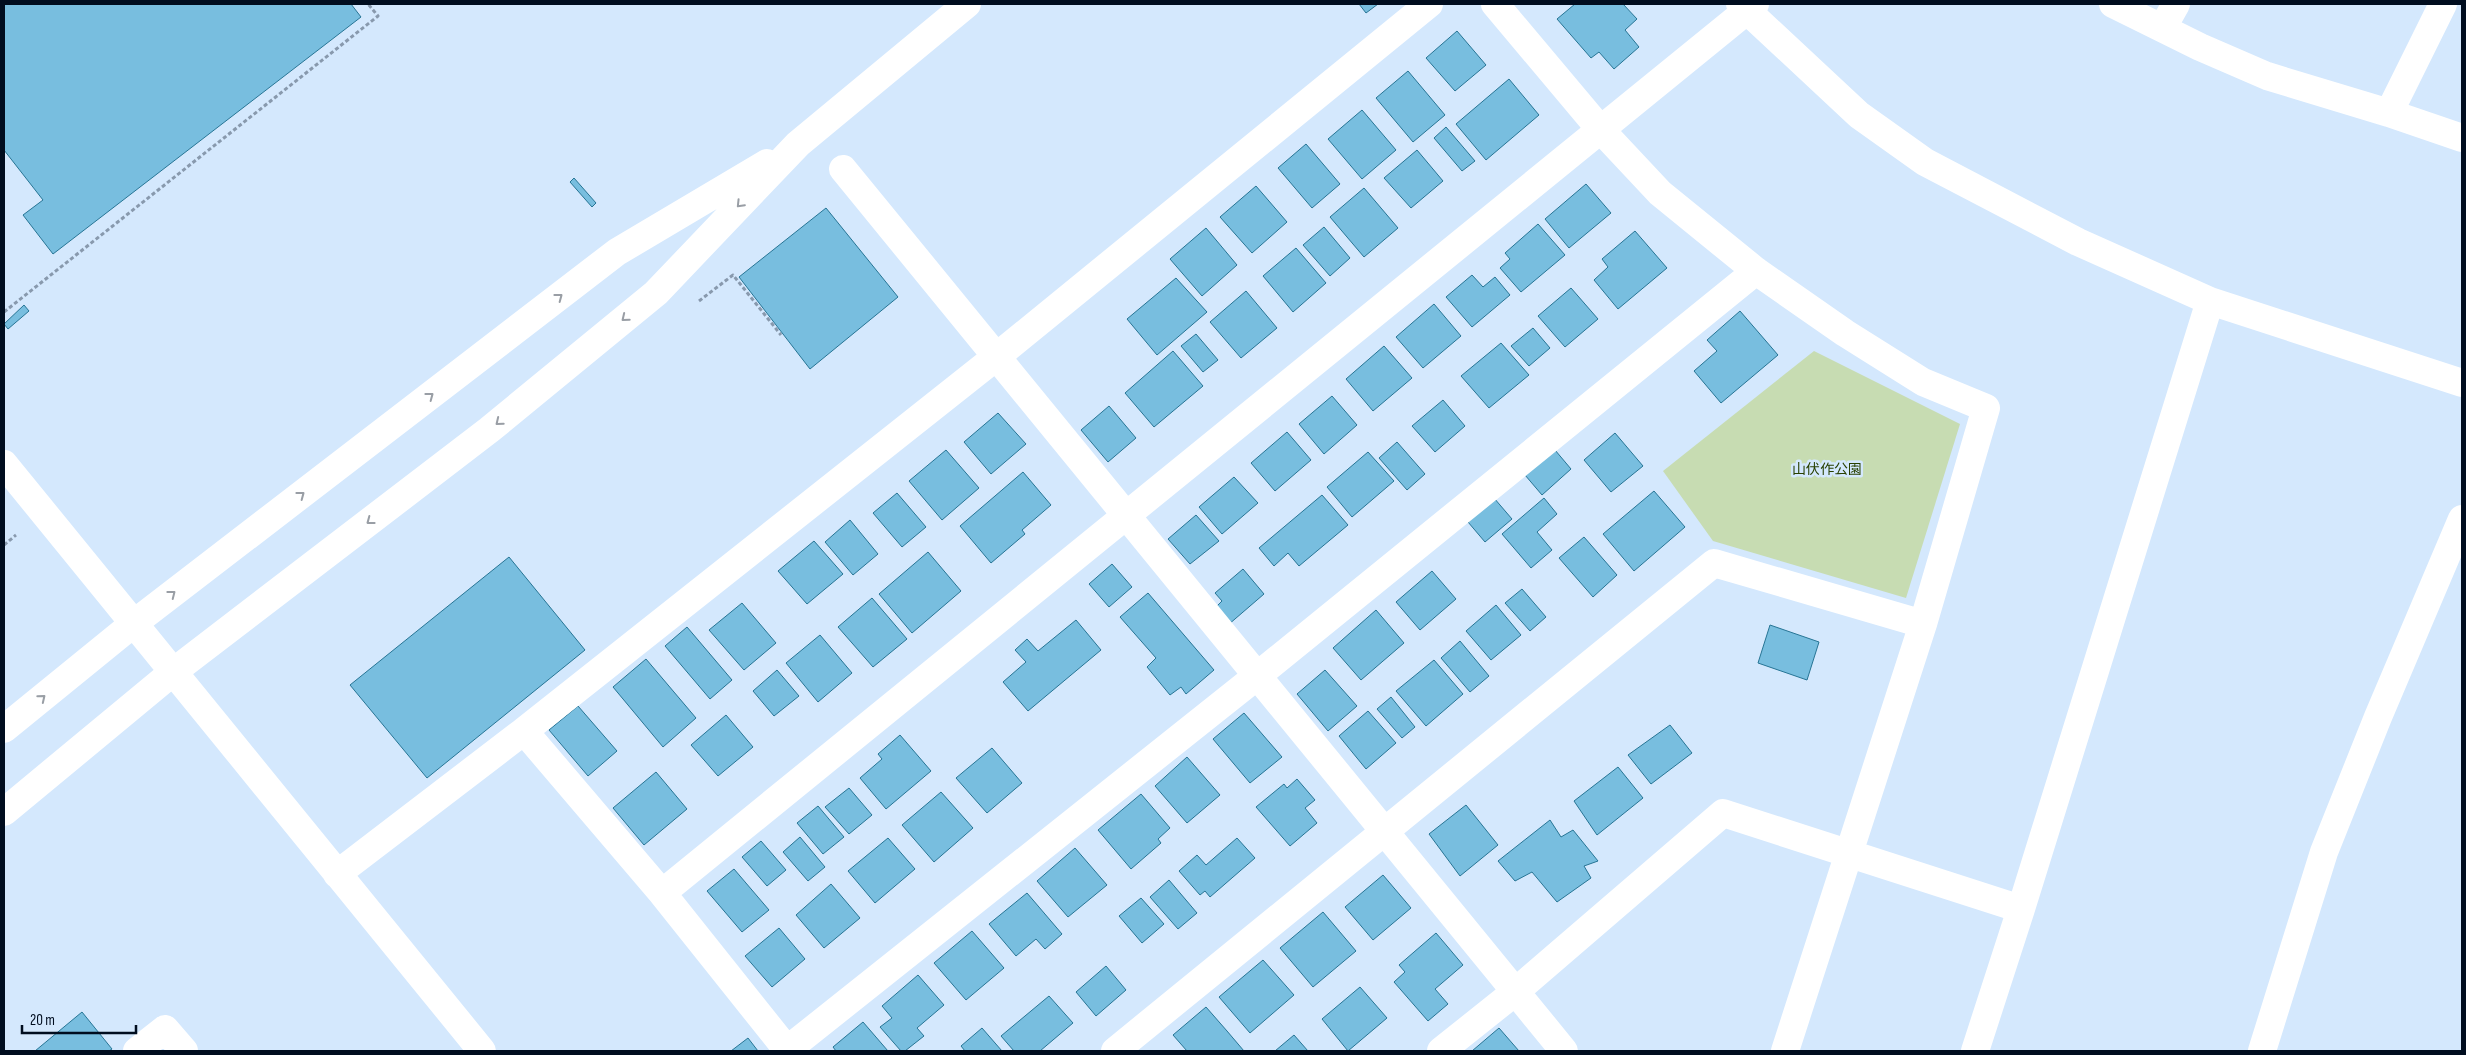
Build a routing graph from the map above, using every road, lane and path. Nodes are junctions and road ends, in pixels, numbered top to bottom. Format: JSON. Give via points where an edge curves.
{"nodes":[{"id":1,"x":368,"y":4,"type":"edge"},
{"id":2,"x":967,"y":4,"type":"edge"},
{"id":3,"x":1429,"y":4,"type":"edge"},
{"id":4,"x":1495,"y":4,"type":"edge"},
{"id":5,"x":2113,"y":4,"type":"edge"},
{"id":6,"x":2443,"y":4,"type":"edge"},
{"id":7,"x":1747,"y":6,"type":"edge"},
{"id":8,"x":2169,"y":15,"type":"edge"},
{"id":9,"x":2390,"y":113,"type":"junction"},
{"id":10,"x":1600,"y":129,"type":"junction"},
{"id":11,"x":2462,"y":138,"type":"edge"},
{"id":12,"x":798,"y":144,"type":"junction"},
{"id":13,"x":843,"y":169,"type":"dead end"},
{"id":14,"x":1756,"y":272,"type":"junction"},
{"id":15,"x":694,"y":295,"type":"dead end"},
{"id":16,"x":2210,"y":301,"type":"junction"},
{"id":17,"x":4,"y":312,"type":"edge"},
{"id":18,"x":781,"y":335,"type":"dead end"},
{"id":19,"x":996,"y":357,"type":"junction"},
{"id":20,"x":2462,"y":383,"type":"edge"},
{"id":21,"x":4,"y":464,"type":"edge"},
{"id":22,"x":1126,"y":516,"type":"junction"},
{"id":23,"x":2462,"y":519,"type":"edge"},
{"id":24,"x":16,"y":536,"type":"dead end"},
{"id":25,"x":4,"y":545,"type":"edge"},
{"id":26,"x":133,"y":624,"type":"junction"},
{"id":27,"x":1923,"y":624,"type":"junction"},
{"id":28,"x":172,"y":672,"type":"junction"},
{"id":29,"x":1257,"y":676,"type":"junction"},
{"id":30,"x":4,"y":729,"type":"edge"},
{"id":31,"x":524,"y":731,"type":"junction"},
{"id":32,"x":4,"y":812,"type":"edge"},
{"id":33,"x":1384,"y":831,"type":"junction"},
{"id":34,"x":1849,"y":854,"type":"junction"},
{"id":35,"x":337,"y":874,"type":"junction"},
{"id":36,"x":662,"y":893,"type":"junction"},
{"id":37,"x":2022,"y":909,"type":"junction"},
{"id":38,"x":1515,"y":992,"type":"junction"},
{"id":39,"x":787,"y":1050,"type":"edge"},
{"id":40,"x":137,"y":1051,"type":"edge"},
{"id":41,"x":184,"y":1051,"type":"edge"},
{"id":42,"x":482,"y":1051,"type":"edge"},
{"id":43,"x":1115,"y":1051,"type":"edge"},
{"id":44,"x":1441,"y":1051,"type":"edge"},
{"id":45,"x":1564,"y":1051,"type":"edge"},
{"id":46,"x":1785,"y":1051,"type":"edge"},
{"id":47,"x":1974,"y":1051,"type":"edge"},
{"id":48,"x":2262,"y":1051,"type":"edge"}],
"edges":[{"from":1,"to":17,"type":"path","via":[[378,16]]},
{"from":2,"to":12,"type":"street"},
{"from":3,"to":19,"type":"street"},
{"from":4,"to":10,"type":"street"},
{"from":5,"to":8,"type":"street"},
{"from":6,"to":9,"type":"street"},
{"from":7,"to":10,"type":"street"},
{"from":7,"to":16,"type":"street","via":[[1859,115],[1925,162],[2078,242]]},
{"from":8,"to":9,"type":"street","via":[[2200,47],[2267,76]]},
{"from":9,"to":11,"type":"street"},
{"from":10,"to":14,"type":"street","via":[[1660,193]]},
{"from":10,"to":22,"type":"street"},
{"from":26,"to":12,"type":"street","one_way":true,"via":[[618,252]]},
{"from":12,"to":28,"type":"street","one_way":true,"via":[[656,293],[489,430]]},
{"from":13,"to":19,"type":"street"},
{"from":14,"to":27,"type":"street","via":[[1923,382],[1986,408]]},
{"from":14,"to":29,"type":"street"},
{"from":15,"to":18,"type":"path","via":[[698,301],[732,275]]},
{"from":16,"to":20,"type":"street"},
{"from":16,"to":37,"type":"street"},
{"from":19,"to":22,"type":"street"},
{"from":19,"to":31,"type":"street"},
{"from":21,"to":26,"type":"street"},
{"from":22,"to":29,"type":"street"},
{"from":22,"to":36,"type":"street"},
{"from":23,"to":48,"type":"street","via":[[2324,852]]},
{"from":24,"to":25,"type":"path"},
{"from":26,"to":28,"type":"street"},
{"from":30,"to":26,"type":"street","one_way":true},
{"from":27,"to":33,"type":"street","via":[[1714,563]]},
{"from":27,"to":34,"type":"street"},
{"from":28,"to":32,"type":"street"},
{"from":28,"to":35,"type":"street"},
{"from":29,"to":33,"type":"street"},
{"from":29,"to":39,"type":"street"},
{"from":31,"to":35,"type":"street"},
{"from":31,"to":36,"type":"street"},
{"from":33,"to":38,"type":"street"},
{"from":33,"to":43,"type":"street"},
{"from":34,"to":37,"type":"street"},
{"from":34,"to":38,"type":"street","via":[[1723,813]]},
{"from":34,"to":46,"type":"street"},
{"from":35,"to":42,"type":"street"},
{"from":36,"to":39,"type":"street"},
{"from":37,"to":47,"type":"street"},
{"from":38,"to":44,"type":"street"},
{"from":38,"to":45,"type":"street"},
{"from":40,"to":41,"type":"street","via":[[165,1029]]}]}
